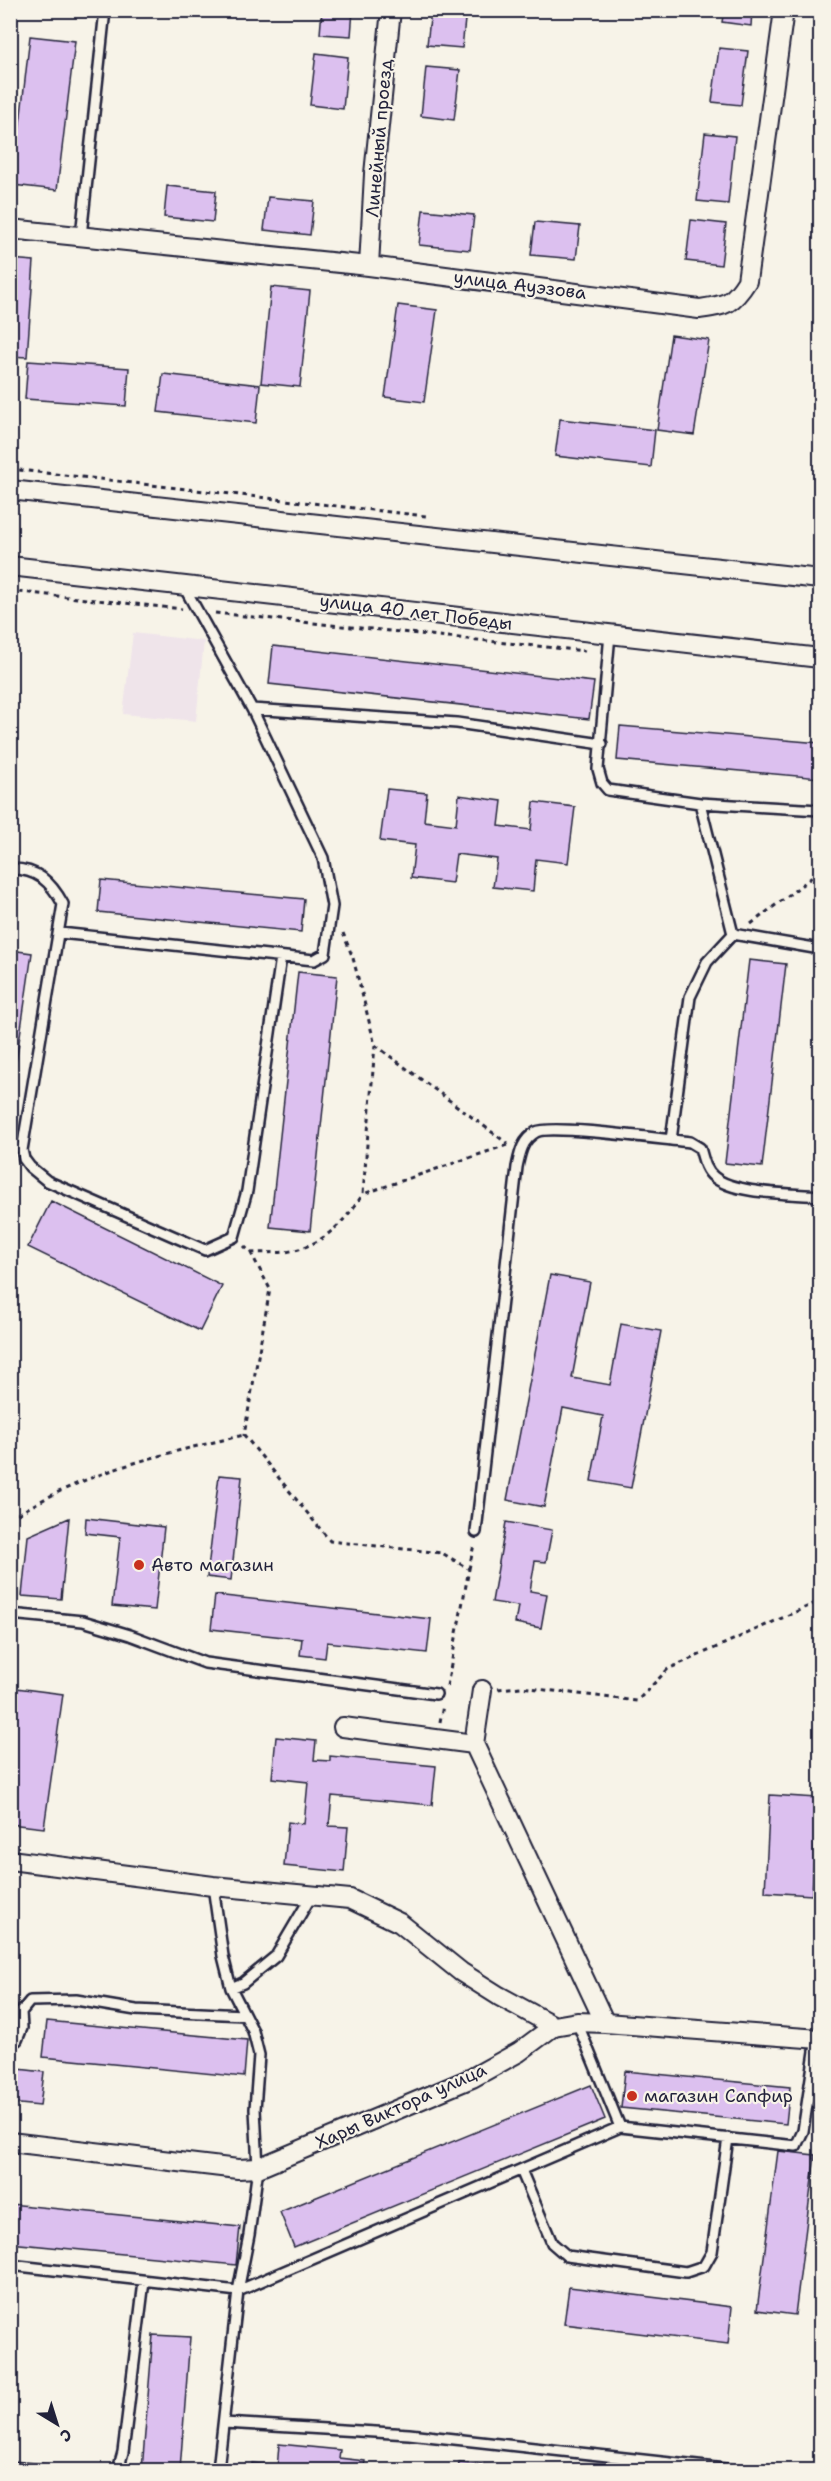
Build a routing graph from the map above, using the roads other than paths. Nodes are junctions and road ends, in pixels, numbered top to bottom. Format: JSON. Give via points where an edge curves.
{"nodes":[{"id":1,"x":105,"y":10,"type":"edge"},
{"id":2,"x":391,"y":10,"type":"edge"},
{"id":3,"x":783,"y":10,"type":"edge"},
{"id":4,"x":10,"y":229,"type":"edge"},
{"id":5,"x":81,"y":236,"type":"junction"},
{"id":6,"x":369,"y":267,"type":"junction"},
{"id":7,"x":10,"y":490,"type":"edge"},
{"id":8,"x":10,"y":566,"type":"edge"},
{"id":9,"x":820,"y":579,"type":"edge"},
{"id":10,"x":183,"y":585,"type":"junction"},
{"id":11,"x":610,"y":634,"type":"junction"},
{"id":12,"x":820,"y":658,"type":"edge"},
{"id":13,"x":252,"y":709,"type":"junction"},
{"id":14,"x":602,"y":744,"type":"junction"},
{"id":15,"x":700,"y":803,"type":"junction"},
{"id":16,"x":820,"y":810,"type":"edge"},
{"id":17,"x":10,"y":869,"type":"edge"},
{"id":18,"x":60,"y":933,"type":"junction"},
{"id":19,"x":737,"y":934,"type":"junction"},
{"id":20,"x":820,"y":949,"type":"edge"},
{"id":21,"x":281,"y":957,"type":"junction"},
{"id":22,"x":671,"y":1140,"type":"junction"},
{"id":23,"x":820,"y":1196,"type":"edge"},
{"id":24,"x":476,"y":1532,"type":"road end"},
{"id":25,"x":10,"y":1614,"type":"edge"},
{"id":26,"x":482,"y":1690,"type":"road end"},
{"id":27,"x":436,"y":1694,"type":"dead end"},
{"id":28,"x":343,"y":1727,"type":"dead end"},
{"id":29,"x":474,"y":1744,"type":"junction"},
{"id":30,"x":10,"y":1860,"type":"edge"},
{"id":31,"x":213,"y":1886,"type":"junction"},
{"id":32,"x":312,"y":1895,"type":"junction"},
{"id":33,"x":231,"y":1988,"type":"junction"},
{"id":34,"x":244,"y":2015,"type":"junction"},
{"id":35,"x":577,"y":2022,"type":"junction"},
{"id":36,"x":605,"y":2022,"type":"junction"},
{"id":37,"x":554,"y":2026,"type":"junction"},
{"id":38,"x":819,"y":2039,"type":"edge"},
{"id":39,"x":10,"y":2043,"type":"edge"},
{"id":40,"x":620,"y":2127,"type":"junction"},
{"id":41,"x":728,"y":2138,"type":"junction"},
{"id":42,"x":10,"y":2142,"type":"edge"},
{"id":43,"x":258,"y":2168,"type":"junction"},
{"id":44,"x":521,"y":2170,"type":"junction"},
{"id":45,"x":10,"y":2265,"type":"edge"},
{"id":46,"x":144,"y":2280,"type":"junction"},
{"id":47,"x":238,"y":2291,"type":"junction"},
{"id":48,"x":224,"y":2423,"type":"junction"},
{"id":49,"x":10,"y":2467,"type":"edge"},
{"id":50,"x":43,"y":2470,"type":"edge"},
{"id":51,"x":118,"y":2470,"type":"edge"},
{"id":52,"x":218,"y":2470,"type":"edge"},
{"id":53,"x":734,"y":2470,"type":"edge"}],
"edges":[{"from":1,"to":5,"type":"lane"},
{"from":2,"to":6,"type":"street","name":"Линейный проезд"},
{"from":3,"to":6,"type":"street","name":"улица Ауэзова","via":[[749,270],[736,299],[723,306],[699,309]]},
{"from":4,"to":5,"type":"street","name":"улица Ауэзова"},
{"from":5,"to":6,"type":"street","name":"улица Ауэзова"},
{"from":7,"to":9,"type":"street"},
{"from":8,"to":10,"type":"street","name":"улица 40 лет Победы"},
{"from":10,"to":11,"type":"street","name":"улица 40 лет Победы"},
{"from":10,"to":13,"type":"lane"},
{"from":11,"to":12,"type":"street","name":"улица 40 лет Победы"},
{"from":11,"to":14,"type":"lane"},
{"from":13,"to":14,"type":"lane","via":[[457,723]]},
{"from":13,"to":21,"type":"lane","via":[[323,858],[332,906],[324,954],[314,960]]},
{"from":14,"to":15,"type":"lane","via":[[598,769],[608,789]]},
{"from":15,"to":16,"type":"lane"},
{"from":15,"to":19,"type":"lane"},
{"from":17,"to":18,"type":"lane","via":[[40,874],[56,890],[63,904]]},
{"from":18,"to":21,"type":"lane"},
{"from":18,"to":21,"type":"lane","via":[[22,1150],[24,1159],[47,1181],[205,1250],[234,1237],[247,1191]]},
{"from":19,"to":20,"type":"lane"},
{"from":19,"to":22,"type":"lane","via":[[707,962],[690,997]]},
{"from":22,"to":23,"type":"lane","via":[[690,1142],[700,1148],[714,1178],[740,1189]]},
{"from":22,"to":24,"type":"lane","via":[[568,1130],[538,1131],[523,1143],[517,1167]]},
{"from":25,"to":27,"type":"lane","via":[[83,1621],[205,1663]]},
{"from":26,"to":29,"type":"street"},
{"from":28,"to":29,"type":"street"},
{"from":29,"to":36,"type":"street"},
{"from":30,"to":31,"type":"street"},
{"from":31,"to":32,"type":"street"},
{"from":31,"to":33,"type":"lane"},
{"from":32,"to":33,"type":"lane","via":[[276,1956]]},
{"from":32,"to":37,"type":"street","via":[[350,1899],[400,1923],[460,1971]]},
{"from":33,"to":34,"type":"lane"},
{"from":34,"to":39,"type":"lane","via":[[136,2010],[76,2000],[30,2001],[21,2012],[22,2028],[17,2040]]},
{"from":34,"to":43,"type":"lane","via":[[259,2055],[255,2109]]},
{"from":35,"to":36,"type":"street","name":"Хары Виктора улица"},
{"from":35,"to":37,"type":"street","name":"Хары Виктора улица"},
{"from":35,"to":40,"type":"lane"},
{"from":36,"to":38,"type":"street","name":"Хары Виктора улица"},
{"from":37,"to":43,"type":"street","name":"Хары Виктора улица","via":[[519,2052],[472,2078]]},
{"from":38,"to":41,"type":"lane","via":[[796,2146]]},
{"from":40,"to":41,"type":"lane"},
{"from":40,"to":44,"type":"lane"},
{"from":41,"to":44,"type":"lane","via":[[712,2252],[704,2266],[686,2272],[567,2256],[552,2243]]},
{"from":42,"to":43,"type":"street","name":"Хары Виктора улица","via":[[238,2169]]},
{"from":43,"to":47,"type":"lane"},
{"from":44,"to":47,"type":"lane"},
{"from":45,"to":46,"type":"lane"},
{"from":46,"to":47,"type":"lane"},
{"from":46,"to":51,"type":"lane"},
{"from":47,"to":48,"type":"lane"},
{"from":48,"to":52,"type":"lane"},
{"from":48,"to":53,"type":"lane","via":[[409,2434]]},
{"from":49,"to":50,"type":"lane"}]}
